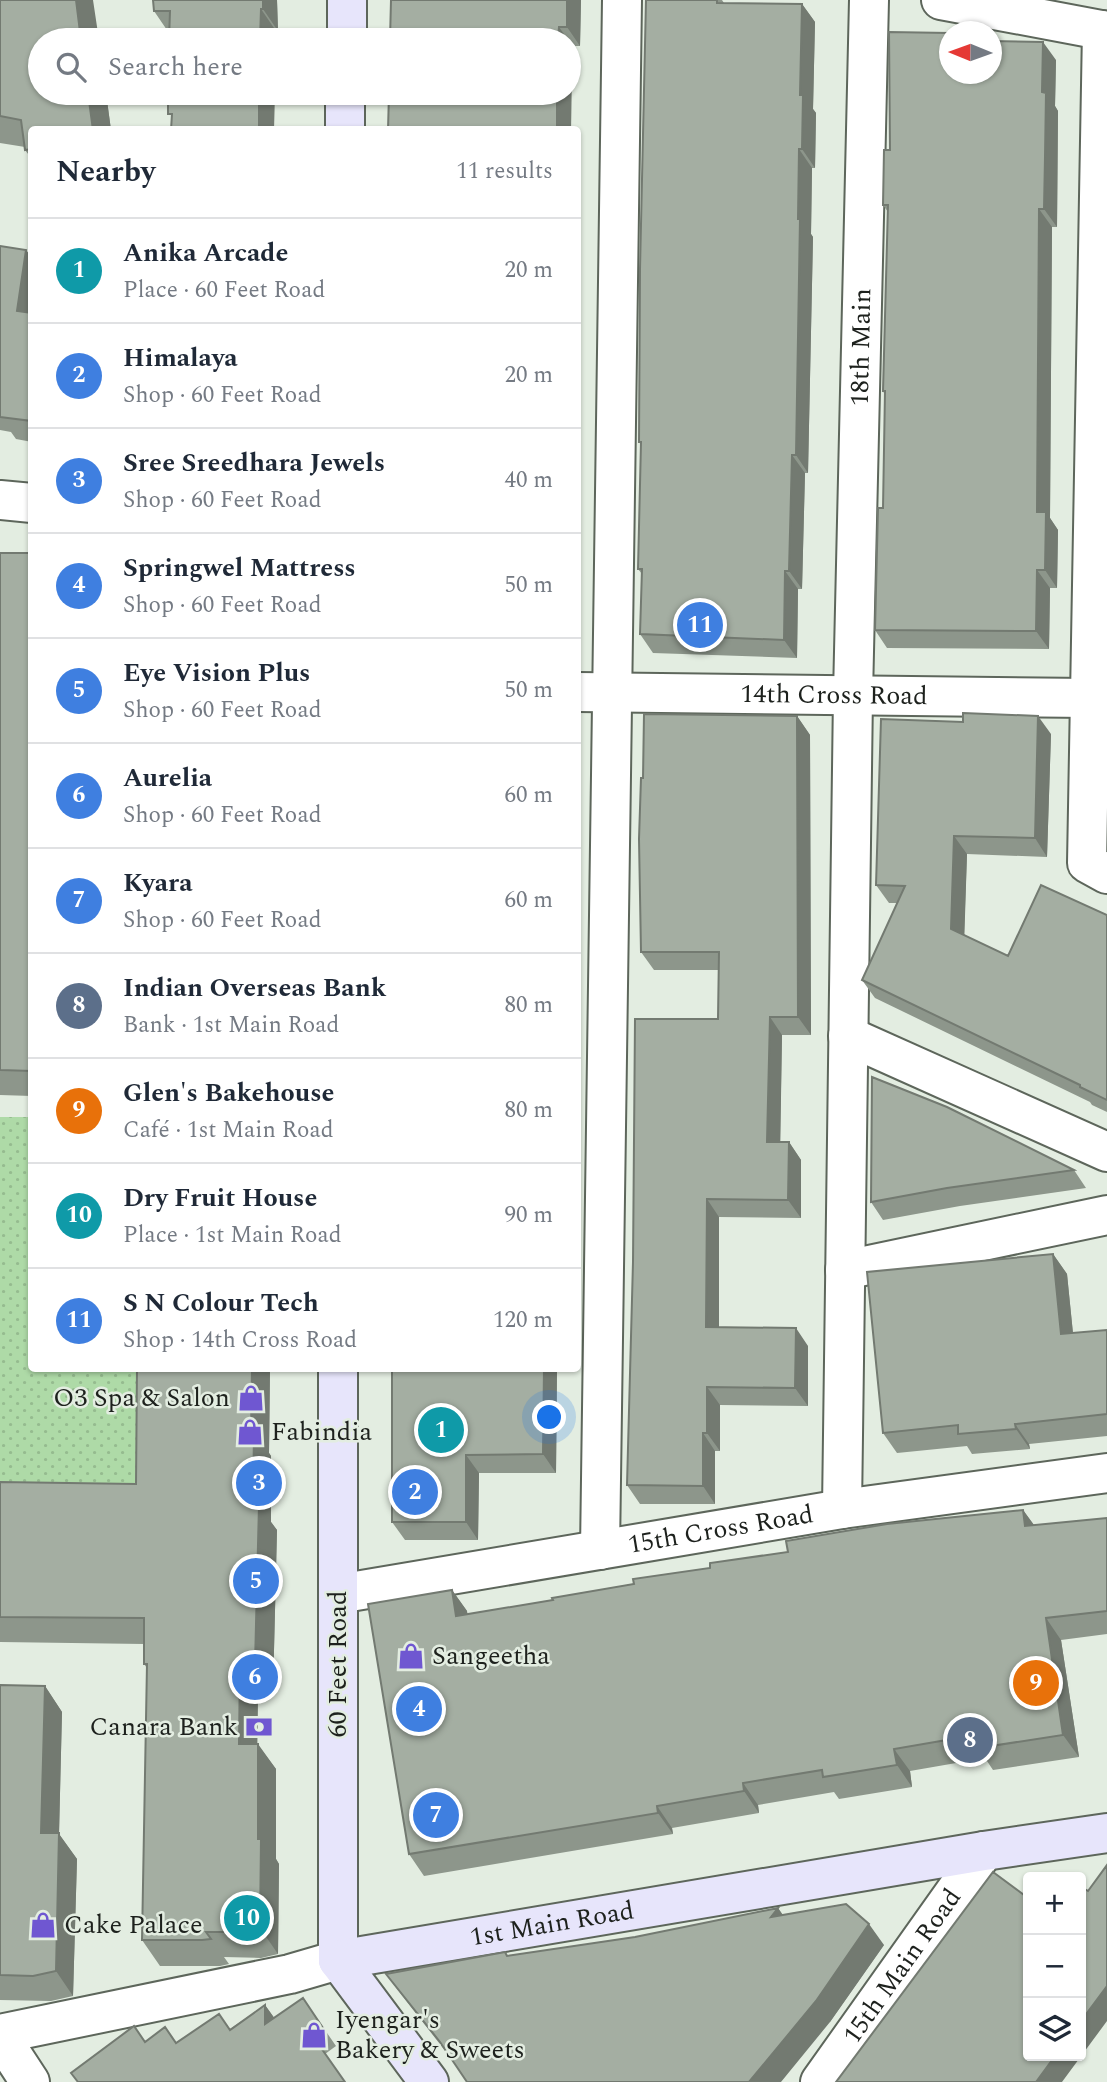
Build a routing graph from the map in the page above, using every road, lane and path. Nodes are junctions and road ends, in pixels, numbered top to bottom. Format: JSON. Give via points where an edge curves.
{"nodes":[{"id":1,"x":347,"y":0,"type":"edge"},
{"id":2,"x":622,"y":0,"type":"edge"},
{"id":3,"x":869,"y":0,"type":"edge"},
{"id":4,"x":941,"y":0,"type":"edge"},
{"id":5,"x":346,"y":28,"type":"edge"},
{"id":6,"x":1104,"y":31,"type":"edge"},
{"id":7,"x":345,"y":105,"type":"edge"},
{"id":8,"x":345,"y":126,"type":"edge"},
{"id":9,"x":1102,"y":235,"type":"edge"},
{"id":10,"x":1100,"y":421,"type":"edge"},
{"id":11,"x":0,"y":500,"type":"edge"},
{"id":12,"x":28,"y":503,"type":"edge"},
{"id":13,"x":1099,"y":626,"type":"edge"},
{"id":14,"x":595,"y":692,"type":"edge"},
{"id":15,"x":853,"y":695,"type":"junction"},
{"id":16,"x":1089,"y":698,"type":"junction"},
{"id":17,"x":1097,"y":869,"type":"edge"},
{"id":18,"x":848,"y":1036,"type":"junction"},
{"id":19,"x":1107,"y":1152,"type":"edge"},
{"id":20,"x":1107,"y":1215,"type":"edge"},
{"id":21,"x":845,"y":1270,"type":"junction"},
{"id":22,"x":338,"y":1372,"type":"edge"},
{"id":23,"x":1107,"y":1473,"type":"edge"},
{"id":24,"x":842,"y":1508,"type":"junction"},
{"id":25,"x":600,"y":1550,"type":"junction"},
{"id":26,"x":338,"y":1594,"type":"junction"},
{"id":27,"x":1107,"y":1833,"type":"edge"},
{"id":28,"x":984,"y":1851,"type":"junction"},
{"id":29,"x":338,"y":1960,"type":"junction"},
{"id":30,"x":0,"y":2035,"type":"edge"},
{"id":31,"x":30,"y":2082,"type":"edge"},
{"id":32,"x":429,"y":2082,"type":"edge"},
{"id":33,"x":820,"y":2082,"type":"edge"}],
"edges":[{"from":1,"to":5,"type":"street"},
{"from":2,"to":14,"type":"street"},
{"from":3,"to":15,"type":"street","name":"18th Main"},
{"from":4,"to":6,"type":"street"},
{"from":6,"to":9,"type":"street"},
{"from":7,"to":8,"type":"street"},
{"from":9,"to":10,"type":"street"},
{"from":10,"to":13,"type":"street"},
{"from":11,"to":12,"type":"street"},
{"from":13,"to":16,"type":"street"},
{"from":14,"to":15,"type":"street","name":"14th Cross Road"},
{"from":14,"to":25,"type":"street"},
{"from":15,"to":16,"type":"street","name":"14th Cross Road"},
{"from":15,"to":18,"type":"street","name":"18th Main"},
{"from":16,"to":17,"type":"street"},
{"from":18,"to":19,"type":"street"},
{"from":18,"to":21,"type":"street","name":"18th Main"},
{"from":20,"to":21,"type":"street"},
{"from":21,"to":24,"type":"street","name":"18th Main"},
{"from":22,"to":26,"type":"street","name":"60 Feet Road"},
{"from":23,"to":24,"type":"street","name":"15th Cross Road"},
{"from":24,"to":25,"type":"street","name":"15th Cross Road"},
{"from":25,"to":26,"type":"street","name":"15th Cross Road"},
{"from":26,"to":29,"type":"street","name":"60 Feet Road"},
{"from":27,"to":28,"type":"street","name":"1st Main Road"},
{"from":28,"to":29,"type":"street","name":"1st Main Road"},
{"from":28,"to":33,"type":"street","name":"15th Main Road"},
{"from":29,"to":30,"type":"street","name":"1st Main Road"},
{"from":29,"to":32,"type":"street"},
{"from":30,"to":31,"type":"street"}]}
